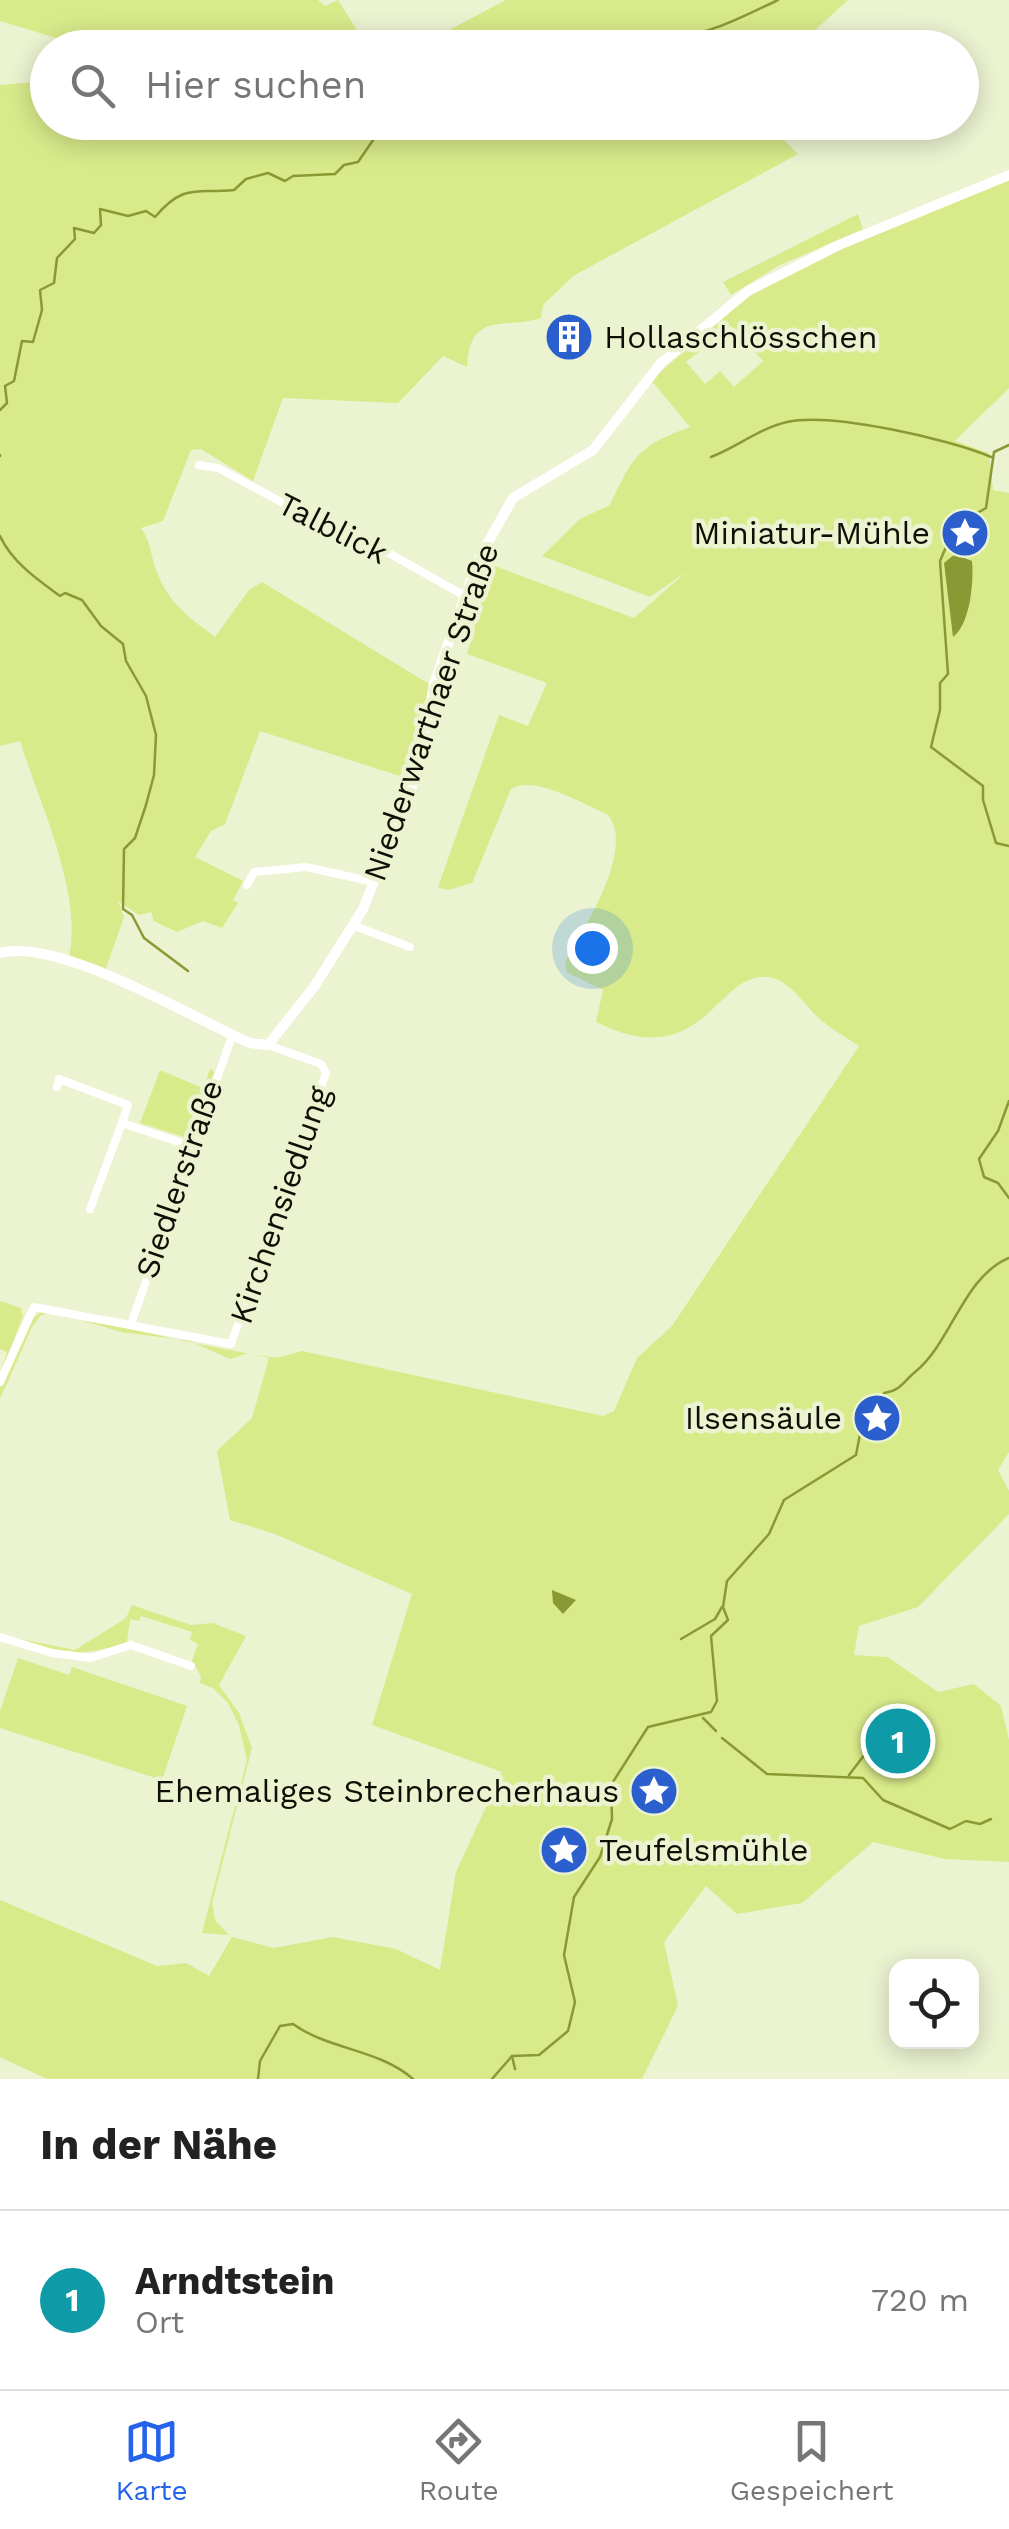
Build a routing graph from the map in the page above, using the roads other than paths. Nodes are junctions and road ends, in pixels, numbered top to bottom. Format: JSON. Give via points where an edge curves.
{"nodes":[{"id":1,"x":1009,"y":174,"type":"edge"},
{"id":2,"x":199,"y":465,"type":"dead end"},
{"id":3,"x":465,"y":596,"type":"junction"},
{"id":4,"x":374,"y":882,"type":"junction"},
{"id":5,"x":247,"y":885,"type":"dead end"},
{"id":6,"x":355,"y":926,"type":"junction"},
{"id":7,"x":410,"y":947,"type":"dead end"},
{"id":8,"x":0,"y":953,"type":"edge"},
{"id":9,"x":232,"y":1036,"type":"junction"},
{"id":10,"x":268,"y":1045,"type":"junction"},
{"id":11,"x":57,"y":1086,"type":"dead end"},
{"id":12,"x":122,"y":1123,"type":"junction"},
{"id":13,"x":190,"y":1146,"type":"junction"},
{"id":14,"x":90,"y":1210,"type":"dead end"},
{"id":15,"x":131,"y":1324,"type":"junction"},
{"id":16,"x":0,"y":1382,"type":"edge"},
{"id":17,"x":0,"y":1637,"type":"edge"},
{"id":18,"x":191,"y":1666,"type":"dead end"}],
"edges":[{"from":1,"to":3,"type":"street","name":"Niederwarthaer Straße","via":[[780,272],[704,325],[639,386],[594,450],[522,490],[504,508]]},
{"from":2,"to":3,"type":"street","name":"Talblick","via":[[346,529]]},
{"from":3,"to":4,"type":"street","name":"Niederwarthaer Straße","via":[[434,684],[418,772]]},
{"from":4,"to":5,"type":"street","via":[[300,867],[254,872]]},
{"from":4,"to":6,"type":"street","name":"Niederwarthaer Straße"},
{"from":6,"to":7,"type":"street"},
{"from":6,"to":10,"type":"street","name":"Niederwarthaer Straße"},
{"from":8,"to":9,"type":"street","via":[[36,953],[103,974]]},
{"from":9,"to":10,"type":"street"},
{"from":9,"to":13,"type":"street","name":"Siedlerstraße"},
{"from":10,"to":15,"type":"street","name":"Kirchensiedlung","via":[[321,1064],[326,1073],[231,1344]]},
{"from":11,"to":12,"type":"street","via":[[59,1079],[128,1105]]},
{"from":12,"to":13,"type":"street"},
{"from":12,"to":14,"type":"street"},
{"from":13,"to":15,"type":"street","name":"Siedlerstraße"},
{"from":15,"to":16,"type":"street","via":[[34,1307]]},
{"from":17,"to":18,"type":"street","via":[[90,1658],[131,1645]]}]}
